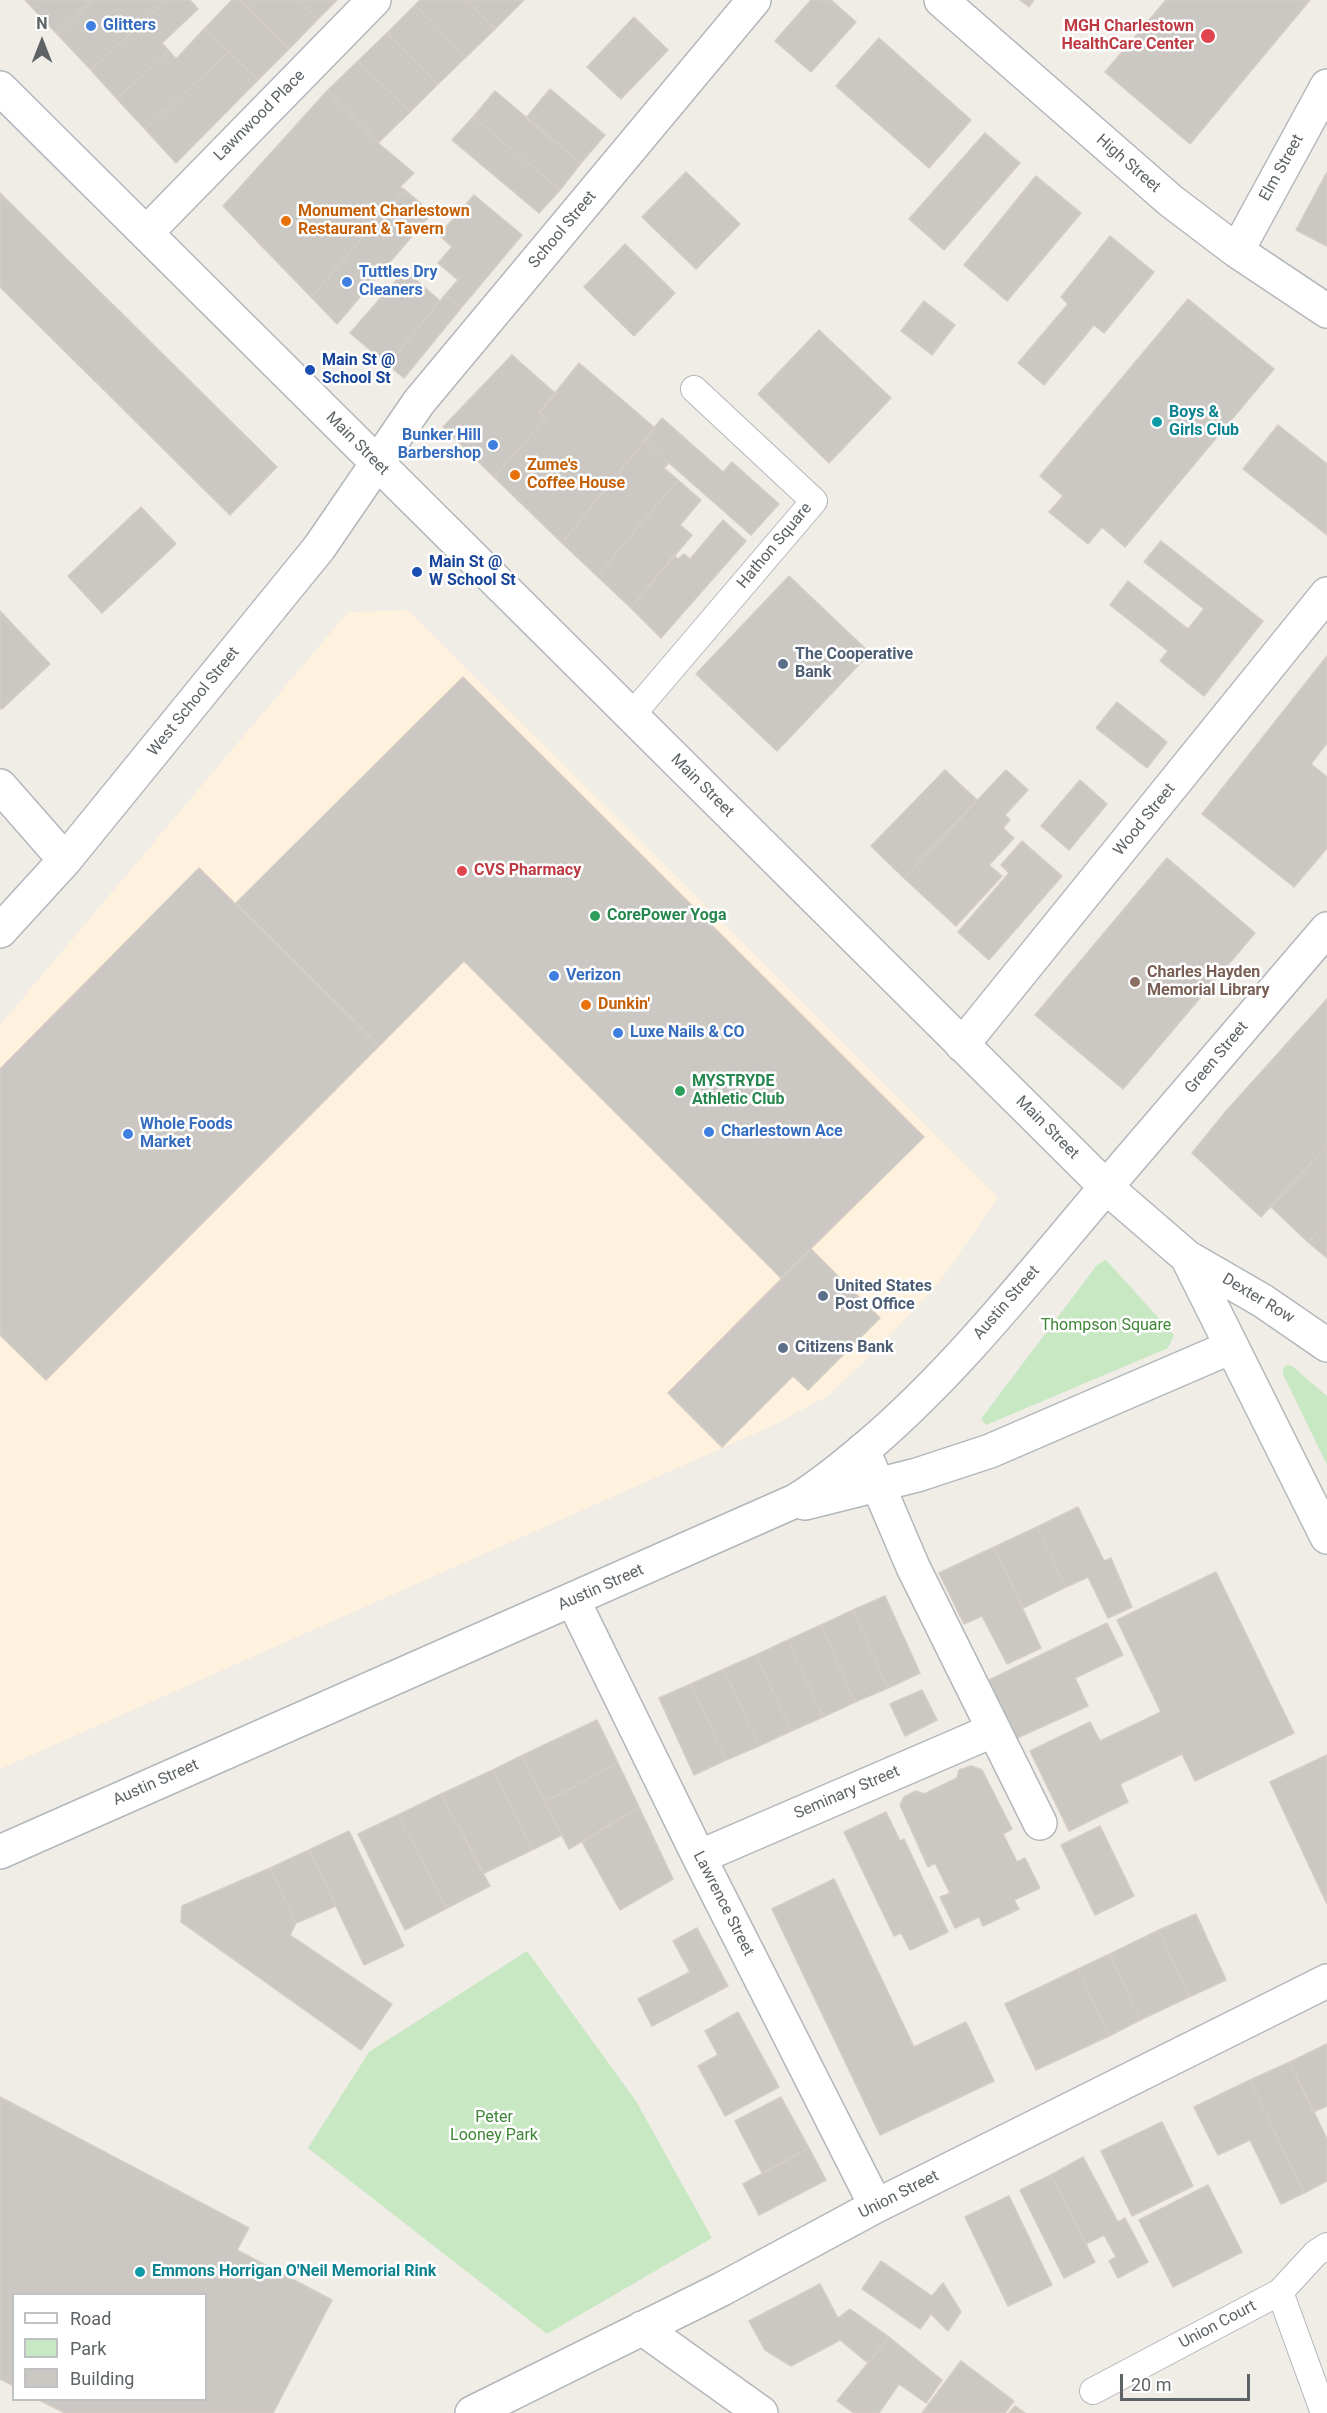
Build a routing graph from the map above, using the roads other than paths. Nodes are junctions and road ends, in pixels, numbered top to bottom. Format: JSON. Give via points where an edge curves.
{"nodes":[{"id":1,"x":374,"y":0,"type":"edge"},
{"id":2,"x":754,"y":0,"type":"edge"},
{"id":3,"x":941,"y":0,"type":"edge"},
{"id":4,"x":1327,"y":86,"type":"edge"},
{"id":5,"x":0,"y":88,"type":"edge"},
{"id":6,"x":147,"y":232,"type":"junction"},
{"id":7,"x":1237,"y":250,"type":"junction"},
{"id":8,"x":1327,"y":311,"type":"edge"},
{"id":9,"x":694,"y":389,"type":"dead end"},
{"id":10,"x":377,"y":464,"type":"junction"},
{"id":11,"x":1327,"y":594,"type":"edge"},
{"id":12,"x":630,"y":716,"type":"junction"},
{"id":13,"x":0,"y":786,"type":"edge"},
{"id":14,"x":65,"y":860,"type":"junction"},
{"id":15,"x":1327,"y":929,"type":"edge"},
{"id":16,"x":0,"y":932,"type":"edge"},
{"id":17,"x":963,"y":1045,"type":"junction"},
{"id":18,"x":1106,"y":1187,"type":"junction"},
{"id":19,"x":1187,"y":1257,"type":"junction"},
{"id":20,"x":1327,"y":1345,"type":"edge"},
{"id":21,"x":1231,"y":1347,"type":"junction"},
{"id":22,"x":863,"y":1450,"type":"junction"},
{"id":23,"x":878,"y":1485,"type":"junction"},
{"id":24,"x":783,"y":1508,"type":"junction"},
{"id":25,"x":1327,"y":1537,"type":"edge"},
{"id":26,"x":573,"y":1600,"type":"junction"},
{"id":27,"x":994,"y":1730,"type":"junction"},
{"id":28,"x":1040,"y":1823,"type":"dead end"},
{"id":29,"x":0,"y":1852,"type":"edge"},
{"id":30,"x":699,"y":1857,"type":"junction"},
{"id":31,"x":1327,"y":1981,"type":"edge"},
{"id":32,"x":876,"y":2206,"type":"junction"},
{"id":33,"x":1327,"y":2246,"type":"edge"},
{"id":34,"x":1280,"y":2292,"type":"junction"},
{"id":35,"x":642,"y":2328,"type":"junction"},
{"id":36,"x":1093,"y":2391,"type":"dead end"},
{"id":37,"x":472,"y":2413,"type":"edge"},
{"id":38,"x":761,"y":2413,"type":"edge"},
{"id":39,"x":1324,"y":2413,"type":"edge"}],
"edges":[{"from":1,"to":6,"type":"street","name":"Lawnwood Place"},
{"from":2,"to":10,"type":"street","name":"School Street","via":[[419,402]]},
{"from":3,"to":7,"type":"street","name":"High Street","via":[[1170,201]]},
{"from":4,"to":7,"type":"street","name":"Elm Street"},
{"from":5,"to":6,"type":"street","name":"Main Street"},
{"from":6,"to":10,"type":"street","name":"Main Street"},
{"from":7,"to":8,"type":"street","name":"High Street"},
{"from":9,"to":12,"type":"lane","name":"Hathon Square","via":[[814,501]]},
{"from":10,"to":12,"type":"street","name":"Main Street"},
{"from":10,"to":14,"type":"street","name":"West School Street","via":[[319,548]]},
{"from":11,"to":17,"type":"street","name":"Wood Street"},
{"from":12,"to":17,"type":"street","name":"Main Street"},
{"from":13,"to":14,"type":"street"},
{"from":14,"to":16,"type":"street","name":"West School Street"},
{"from":15,"to":18,"type":"street","name":"Green Street"},
{"from":17,"to":18,"type":"street","name":"Main Street"},
{"from":18,"to":19,"type":"street","name":"Main Street"},
{"from":18,"to":22,"type":"street","name":"Austin Street","via":[[952,1367]]},
{"from":19,"to":20,"type":"street","name":"Dexter Row","via":[[1263,1301]]},
{"from":19,"to":21,"type":"street","name":"Main Street"},
{"from":21,"to":23,"type":"street","via":[[990,1451]]},
{"from":21,"to":25,"type":"street","name":"Main Street"},
{"from":22,"to":23,"type":"street"},
{"from":22,"to":24,"type":"street","name":"Austin Street","via":[[817,1488]]},
{"from":23,"to":24,"type":"street"},
{"from":23,"to":27,"type":"street"},
{"from":24,"to":26,"type":"street","name":"Austin Street"},
{"from":26,"to":29,"type":"street","name":"Austin Street"},
{"from":26,"to":30,"type":"street","name":"Lawrence Street"},
{"from":27,"to":28,"type":"street"},
{"from":27,"to":30,"type":"street","name":"Seminary Street"},
{"from":30,"to":32,"type":"street","name":"Lawrence Street"},
{"from":31,"to":32,"type":"street","name":"Union Street"},
{"from":32,"to":35,"type":"street","name":"Union Street"},
{"from":33,"to":34,"type":"lane","name":"Union Court"},
{"from":34,"to":36,"type":"lane","name":"Union Court"},
{"from":34,"to":39,"type":"lane"},
{"from":35,"to":37,"type":"street","name":"Union Street"},
{"from":35,"to":38,"type":"street"}]}
